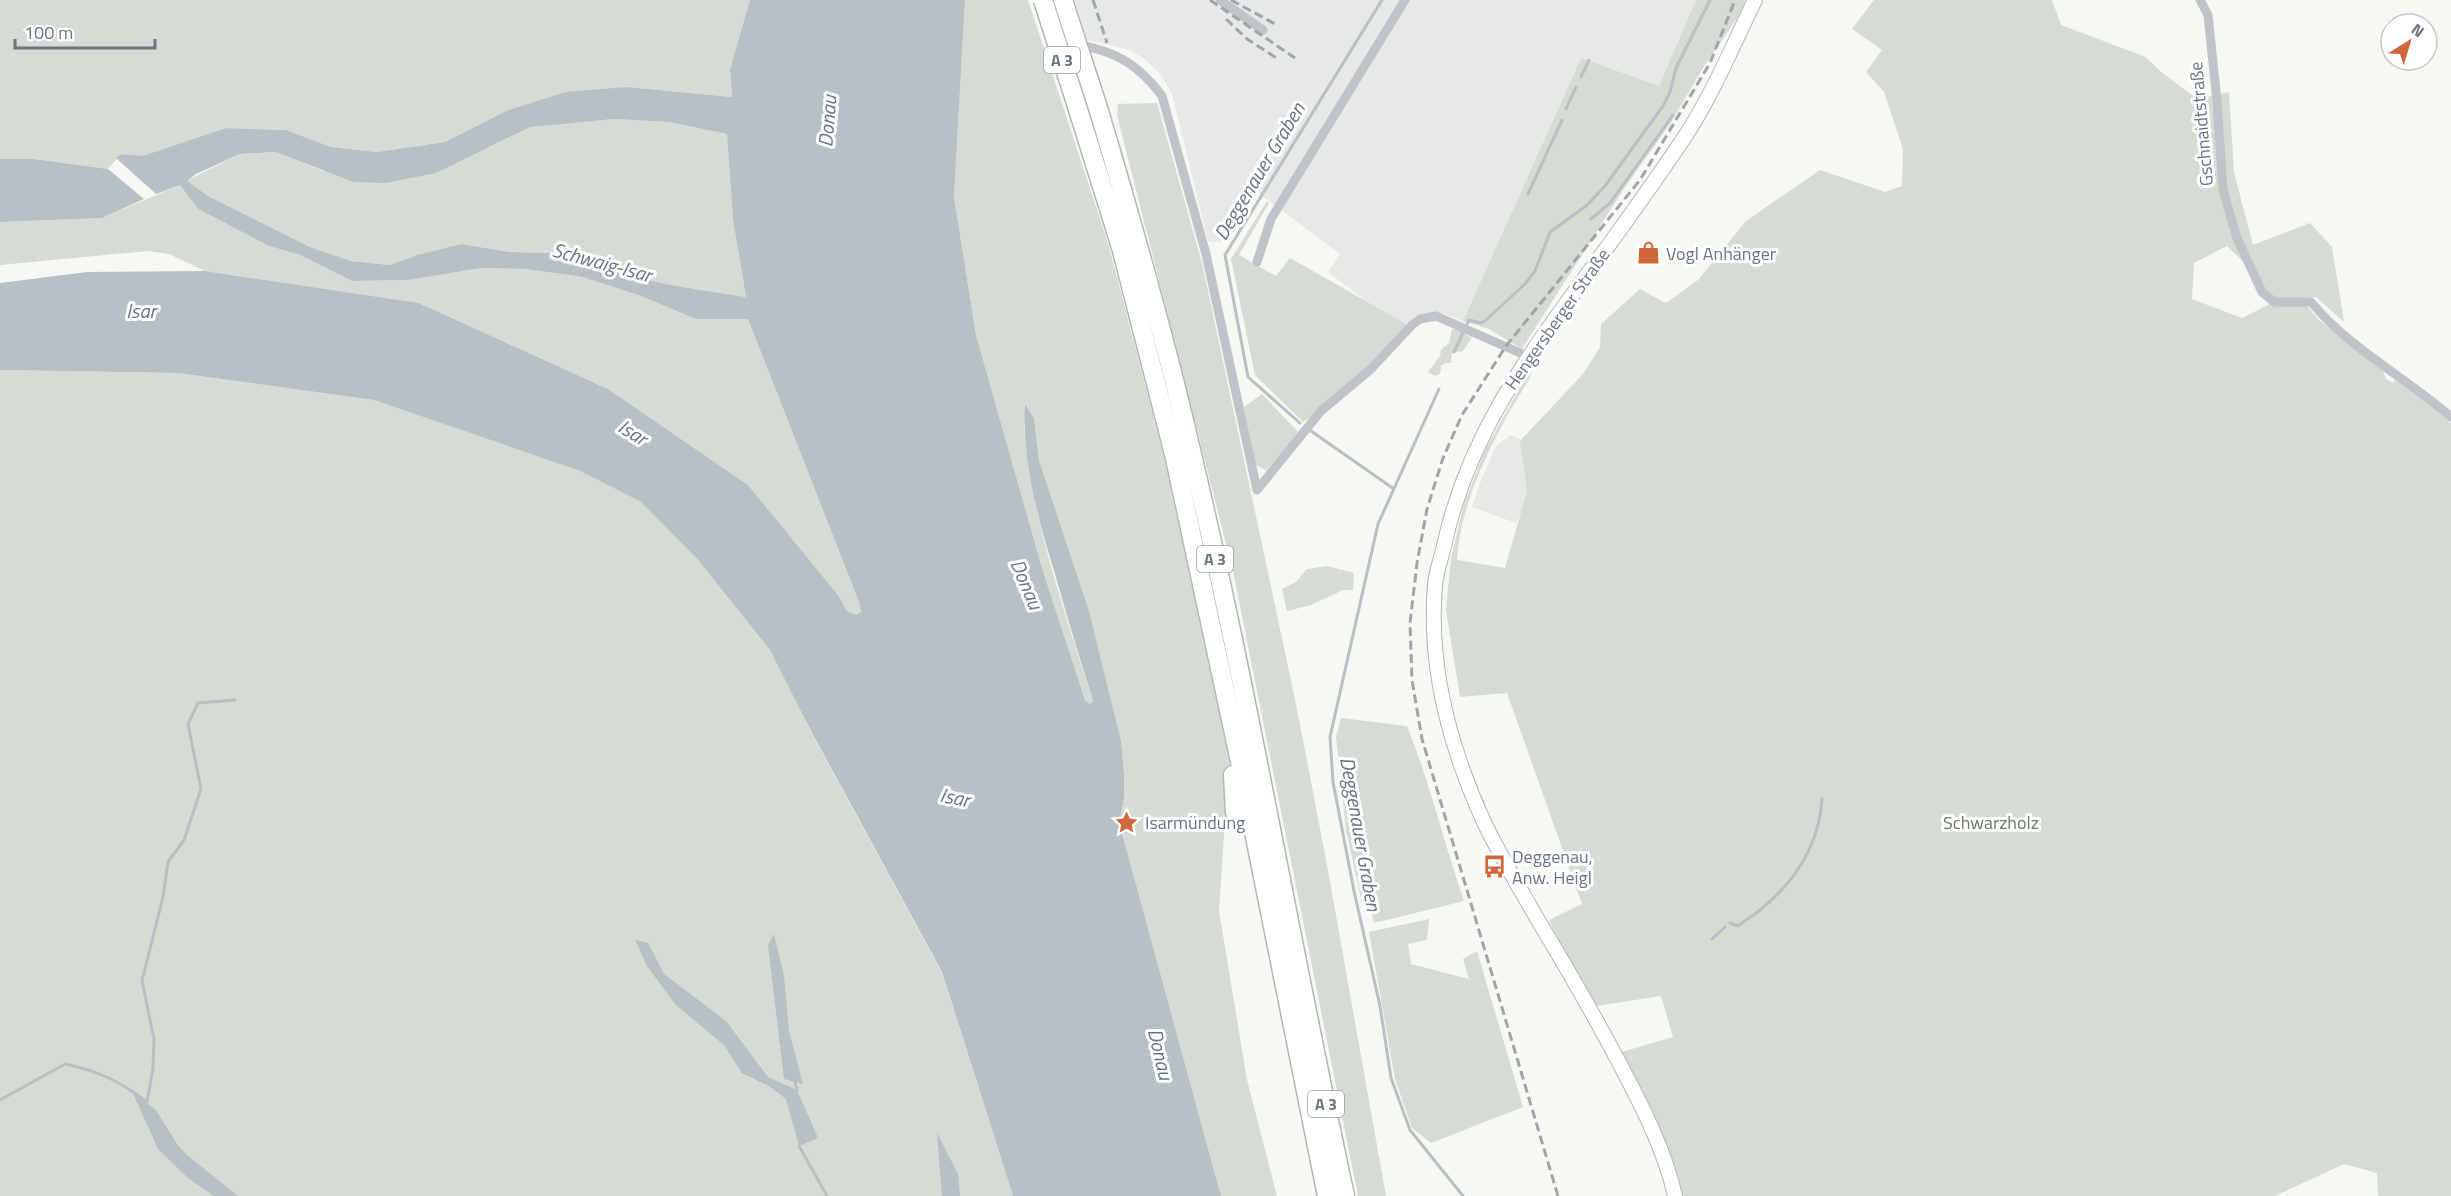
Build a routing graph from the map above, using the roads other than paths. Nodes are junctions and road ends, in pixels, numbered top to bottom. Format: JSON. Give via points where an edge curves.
{"nodes":[{"id":1,"x":1043,"y":0,"type":"edge"},
{"id":2,"x":1063,"y":0,"type":"edge"},
{"id":3,"x":1220,"y":0,"type":"edge"},
{"id":4,"x":1405,"y":0,"type":"edge"},
{"id":5,"x":1755,"y":0,"type":"edge"},
{"id":6,"x":2200,"y":0,"type":"edge"},
{"id":7,"x":1263,"y":30,"type":"dead end"},
{"id":8,"x":1048,"y":39,"type":"dead end"},
{"id":9,"x":1257,"y":262,"type":"dead end"},
{"id":10,"x":1527,"y":356,"type":"junction"},
{"id":11,"x":2451,"y":417,"type":"edge"},
{"id":12,"x":1238,"y":752,"type":"junction"},
{"id":13,"x":1235,"y":812,"type":"dead end"},
{"id":14,"x":1327,"y":1196,"type":"edge"},
{"id":15,"x":1345,"y":1196,"type":"edge"},
{"id":16,"x":1675,"y":1196,"type":"edge"}],
"edges":[{"from":1,"to":12,"type":"highway","number":"A 3","bridge":true,"via":[[1121,247],[1174,454]]},
{"from":2,"to":15,"type":"highway","number":"A 3","bridge":true,"via":[[1137,238],[1191,448]]},
{"from":3,"to":7,"type":"street"},
{"from":4,"to":9,"type":"street","via":[[1271,219]]},
{"from":5,"to":10,"type":"main road","name":"Hengersberger Straße","via":[[1719,78],[1685,137]]},
{"from":6,"to":11,"type":"street","name":"Gschnaidtstraße","via":[[2208,15],[2223,190],[2237,238],[2262,292],[2274,302],[2311,302],[2357,347]]},
{"from":8,"to":10,"type":"street","via":[[1093,47],[1116,56],[1149,78],[1162,96],[1206,254],[1257,490],[1321,411],[1371,369],[1420,319],[1436,316]]},
{"from":10,"to":16,"type":"main road","name":"Hengersberger Straße","via":[[1478,444],[1447,529],[1435,583],[1434,627],[1441,687],[1457,758],[1484,822],[1615,1054],[1668,1166]]},
{"from":12,"to":13,"type":"highway","via":[[1233,769]]},
{"from":12,"to":14,"type":"highway","number":"A 3"}]}
